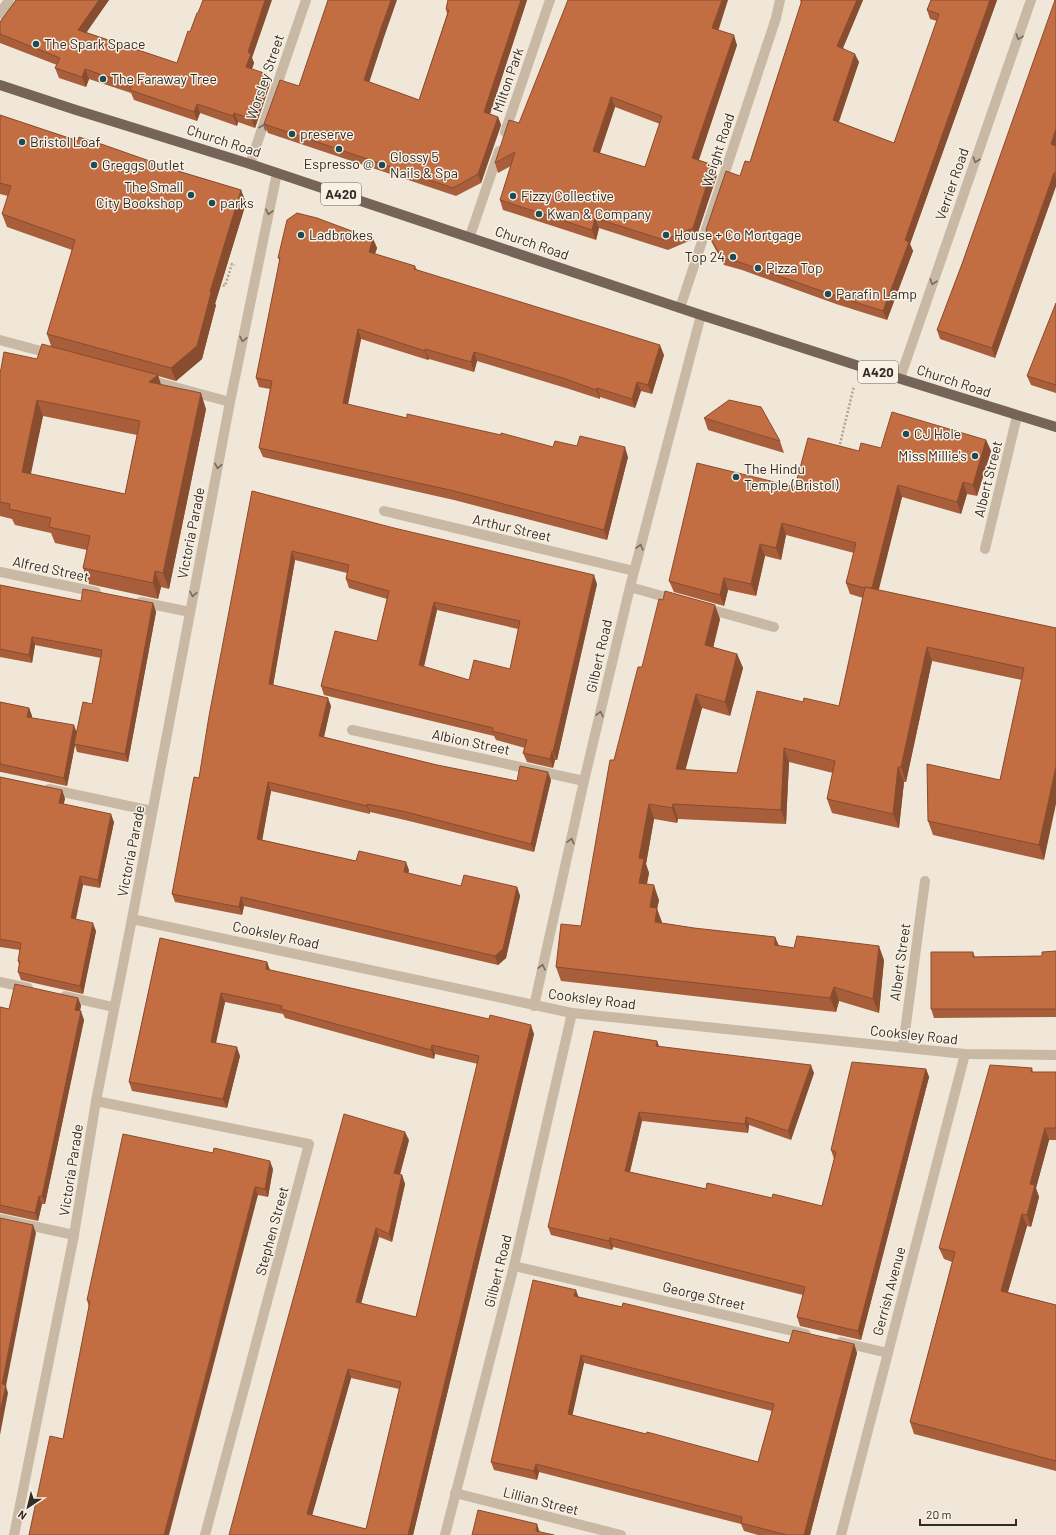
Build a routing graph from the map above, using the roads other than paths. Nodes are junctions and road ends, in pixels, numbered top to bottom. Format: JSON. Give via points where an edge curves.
{"nodes":[{"id":1,"x":10,"y":0,"type":"edge"},
{"id":2,"x":306,"y":0,"type":"edge"},
{"id":3,"x":550,"y":0,"type":"edge"},
{"id":4,"x":780,"y":0,"type":"edge"},
{"id":5,"x":1031,"y":0,"type":"edge"},
{"id":6,"x":0,"y":14,"type":"edge"},
{"id":7,"x":0,"y":84,"type":"edge"},
{"id":8,"x":250,"y":164,"type":"junction"},
{"id":9,"x":277,"y":173,"type":"junction"},
{"id":10,"x":470,"y":236,"type":"junction"},
{"id":11,"x":680,"y":308,"type":"junction"},
{"id":12,"x":701,"y":315,"type":"junction"},
{"id":13,"x":0,"y":340,"type":"edge"},
{"id":14,"x":61,"y":356,"type":"edge"},
{"id":15,"x":138,"y":377,"type":"edge"},
{"id":16,"x":900,"y":378,"type":"junction"},
{"id":17,"x":230,"y":402,"type":"junction"},
{"id":18,"x":1018,"y":416,"type":"junction"},
{"id":19,"x":1056,"y":427,"type":"edge"},
{"id":20,"x":384,"y":511,"type":"dead end"},
{"id":21,"x":985,"y":549,"type":"dead end"},
{"id":22,"x":634,"y":571,"type":"junction"},
{"id":23,"x":0,"y":572,"type":"edge"},
{"id":24,"x":630,"y":587,"type":"junction"},
{"id":25,"x":106,"y":595,"type":"edge"},
{"id":26,"x":129,"y":600,"type":"edge"},
{"id":27,"x":683,"y":602,"type":"edge"},
{"id":28,"x":698,"y":606,"type":"edge"},
{"id":29,"x":190,"y":612,"type":"junction"},
{"id":30,"x":774,"y":627,"type":"dead end"},
{"id":31,"x":352,"y":730,"type":"dead end"},
{"id":32,"x":584,"y":781,"type":"junction"},
{"id":33,"x":38,"y":786,"type":"edge"},
{"id":34,"x":152,"y":811,"type":"junction"},
{"id":35,"x":925,"y":881,"type":"dead end"},
{"id":36,"x":132,"y":919,"type":"junction"},
{"id":37,"x":0,"y":982,"type":"edge"},
{"id":38,"x":38,"y":990,"type":"edge"},
{"id":39,"x":53,"y":994,"type":"edge"},
{"id":40,"x":534,"y":1006,"type":"junction"},
{"id":41,"x":114,"y":1007,"type":"junction"},
{"id":42,"x":572,"y":1013,"type":"junction"},
{"id":43,"x":903,"y":1048,"type":"junction"},
{"id":44,"x":965,"y":1054,"type":"junction"},
{"id":45,"x":1056,"y":1055,"type":"edge"},
{"id":46,"x":96,"y":1101,"type":"junction"},
{"id":47,"x":0,"y":1219,"type":"edge"},
{"id":48,"x":74,"y":1236,"type":"junction"},
{"id":49,"x":514,"y":1266,"type":"junction"},
{"id":50,"x":818,"y":1336,"type":"edge"},
{"id":51,"x":833,"y":1340,"type":"edge"},
{"id":52,"x":888,"y":1353,"type":"junction"},
{"id":53,"x":455,"y":1493,"type":"junction"},
{"id":54,"x":14,"y":1535,"type":"edge"},
{"id":55,"x":205,"y":1535,"type":"edge"},
{"id":56,"x":445,"y":1535,"type":"edge"},
{"id":57,"x":621,"y":1535,"type":"edge"},
{"id":58,"x":841,"y":1535,"type":"edge"}],
"edges":[{"from":1,"to":6,"type":"street"},
{"from":8,"to":2,"type":"street","name":"Worsley Street","one_way":true},
{"from":3,"to":10,"type":"street","name":"Milton Park"},
{"from":4,"to":11,"type":"street","name":"Weight Road","via":[[774,25]]},
{"from":5,"to":16,"type":"street","name":"Verrier Road","one_way":true},
{"from":7,"to":8,"type":"main road","name":"Church Road","number":"A420"},
{"from":8,"to":9,"type":"main road","name":"Church Road","number":"A420"},
{"from":9,"to":10,"type":"main road","name":"Church Road","number":"A420"},
{"from":9,"to":17,"type":"street","name":"Victoria Parade","one_way":true},
{"from":10,"to":11,"type":"main road","name":"Church Road","number":"A420"},
{"from":11,"to":12,"type":"main road","name":"Church Road","number":"A420"},
{"from":12,"to":16,"type":"main road","name":"Church Road","number":"A420"},
{"from":22,"to":12,"type":"street","name":"Gilbert Road","one_way":true},
{"from":13,"to":14,"type":"street"},
{"from":15,"to":17,"type":"street"},
{"from":16,"to":18,"type":"main road","name":"Church Road","number":"A420"},
{"from":17,"to":29,"type":"street","name":"Victoria Parade","one_way":true},
{"from":18,"to":19,"type":"main road","name":"Church Road","number":"A420"},
{"from":18,"to":21,"type":"street","name":"Albert Street"},
{"from":20,"to":22,"type":"street","name":"Arthur Street"},
{"from":22,"to":24,"type":"street","name":"Gilbert Road"},
{"from":23,"to":25,"type":"street","name":"Alfred Street"},
{"from":24,"to":27,"type":"street"},
{"from":32,"to":24,"type":"street","name":"Gilbert Road","one_way":true},
{"from":26,"to":29,"type":"street"},
{"from":28,"to":30,"type":"street"},
{"from":29,"to":34,"type":"street","name":"Victoria Parade"},
{"from":31,"to":32,"type":"street","name":"Albion Street"},
{"from":40,"to":32,"type":"street","name":"Gilbert Road","one_way":true},
{"from":33,"to":34,"type":"street"},
{"from":34,"to":36,"type":"street","name":"Victoria Parade"},
{"from":35,"to":43,"type":"street","name":"Albert Street"},
{"from":36,"to":40,"type":"street","name":"Cooksley Road"},
{"from":36,"to":41,"type":"street","name":"Victoria Parade"},
{"from":37,"to":38,"type":"street"},
{"from":39,"to":41,"type":"street"},
{"from":40,"to":42,"type":"street","name":"Cooksley Road"},
{"from":41,"to":46,"type":"street","name":"Victoria Parade"},
{"from":42,"to":43,"type":"street","name":"Cooksley Road"},
{"from":42,"to":49,"type":"street","name":"Gilbert Road"},
{"from":43,"to":44,"type":"street","name":"Cooksley Road"},
{"from":44,"to":45,"type":"street","name":"Cooksley Road"},
{"from":44,"to":52,"type":"street","name":"Gerrish Avenue"},
{"from":46,"to":48,"type":"street","name":"Victoria Parade"},
{"from":46,"to":55,"type":"street","name":"Stephen Street","via":[[309,1144]]},
{"from":47,"to":48,"type":"street"},
{"from":48,"to":54,"type":"street","name":"Victoria Parade"},
{"from":49,"to":50,"type":"street","name":"George Street"},
{"from":49,"to":53,"type":"street","name":"Gilbert Road"},
{"from":51,"to":52,"type":"street"},
{"from":52,"to":58,"type":"street","name":"Gerrish Avenue"},
{"from":53,"to":56,"type":"street","name":"Gilbert Road"},
{"from":53,"to":57,"type":"street","name":"Lillian Street"}]}
